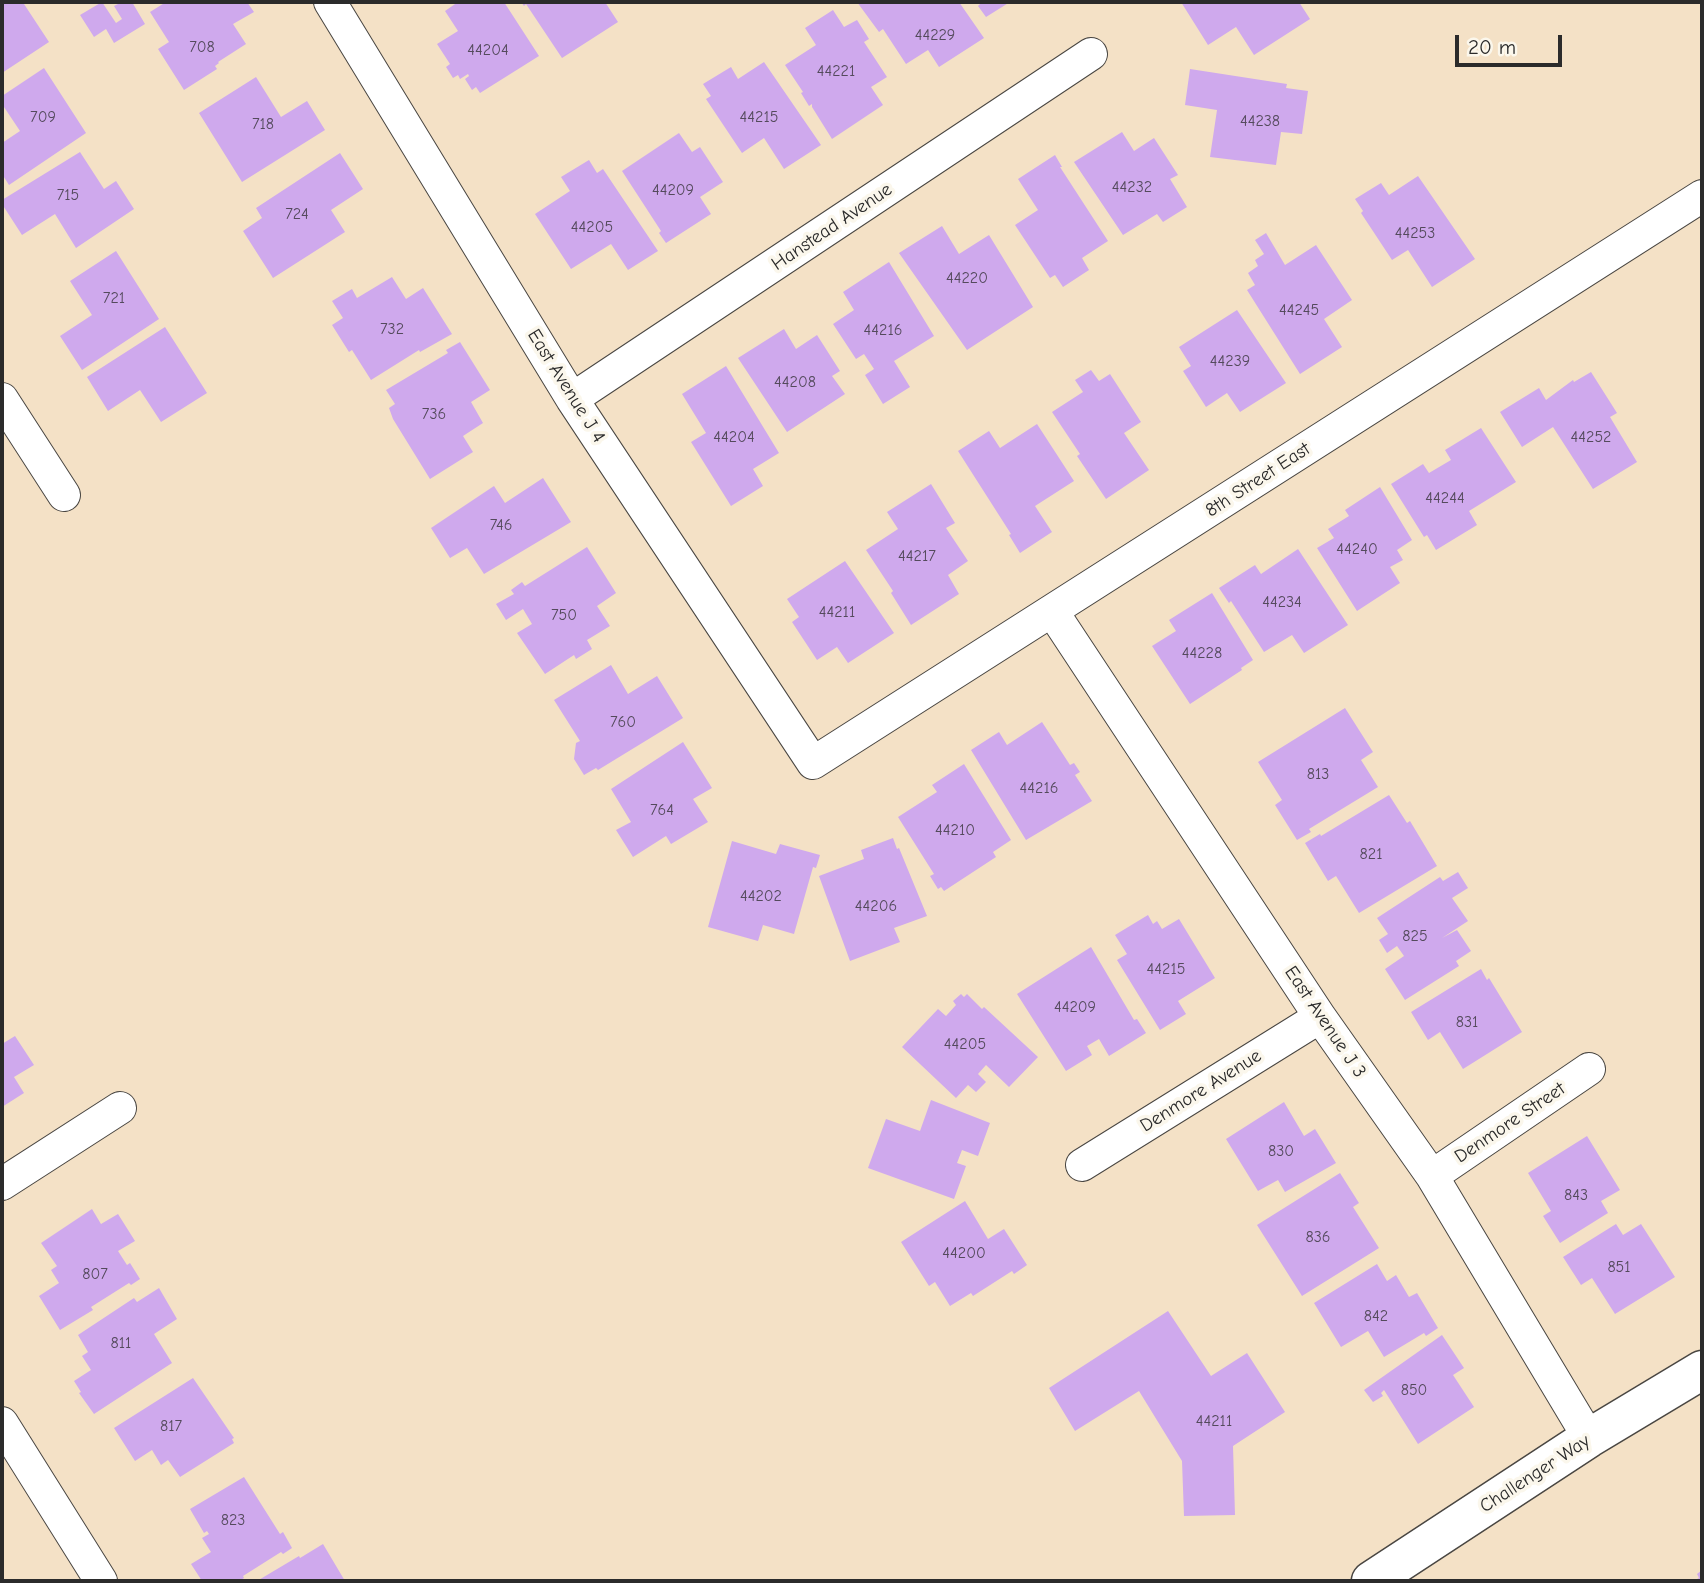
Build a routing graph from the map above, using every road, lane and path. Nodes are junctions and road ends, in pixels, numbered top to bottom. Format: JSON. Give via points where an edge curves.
{"nodes":[{"id":1,"x":333,"y":3,"type":"edge"},
{"id":2,"x":1091,"y":54,"type":"dead end"},
{"id":3,"x":1702,"y":196,"type":"edge"},
{"id":4,"x":2,"y":399,"type":"edge"},
{"id":5,"x":572,"y":399,"type":"junction"},
{"id":6,"x":64,"y":495,"type":"dead end"},
{"id":7,"x":1052,"y":611,"type":"junction"},
{"id":8,"x":813,"y":763,"type":"joint"},
{"id":9,"x":1320,"y":1017,"type":"junction"},
{"id":10,"x":1589,"y":1069,"type":"dead end"},
{"id":11,"x":120,"y":1108,"type":"dead end"},
{"id":12,"x":1082,"y":1165,"type":"dead end"},
{"id":13,"x":1432,"y":1177,"type":"junction"},
{"id":14,"x":2,"y":1184,"type":"edge"},
{"id":15,"x":1702,"y":1370,"type":"edge"},
{"id":16,"x":2,"y":1423,"type":"edge"},
{"id":17,"x":1589,"y":1438,"type":"junction"},
{"id":18,"x":101,"y":1581,"type":"edge"},
{"id":19,"x":1371,"y":1581,"type":"edge"}],
"edges":[{"from":1,"to":5,"type":"street","name":"East Avenue J 4"},
{"from":2,"to":5,"type":"street","name":"Hanstead Avenue"},
{"from":3,"to":7,"type":"street","name":"8th Street East"},
{"from":4,"to":6,"type":"street"},
{"from":5,"to":8,"type":"street","name":"East Avenue J 4"},
{"from":7,"to":8,"type":"street","name":"8th Street East"},
{"from":7,"to":9,"type":"street","name":"East Avenue J 3"},
{"from":9,"to":12,"type":"street","name":"Denmore Avenue"},
{"from":9,"to":13,"type":"street","name":"East Avenue J 3"},
{"from":10,"to":13,"type":"street","name":"Denmore Street"},
{"from":11,"to":14,"type":"street"},
{"from":13,"to":17,"type":"street","name":"East Avenue J 3"},
{"from":15,"to":17,"type":"main road","name":"Challenger Way"},
{"from":16,"to":18,"type":"street"},
{"from":17,"to":19,"type":"main road","name":"Challenger Way"}]}
